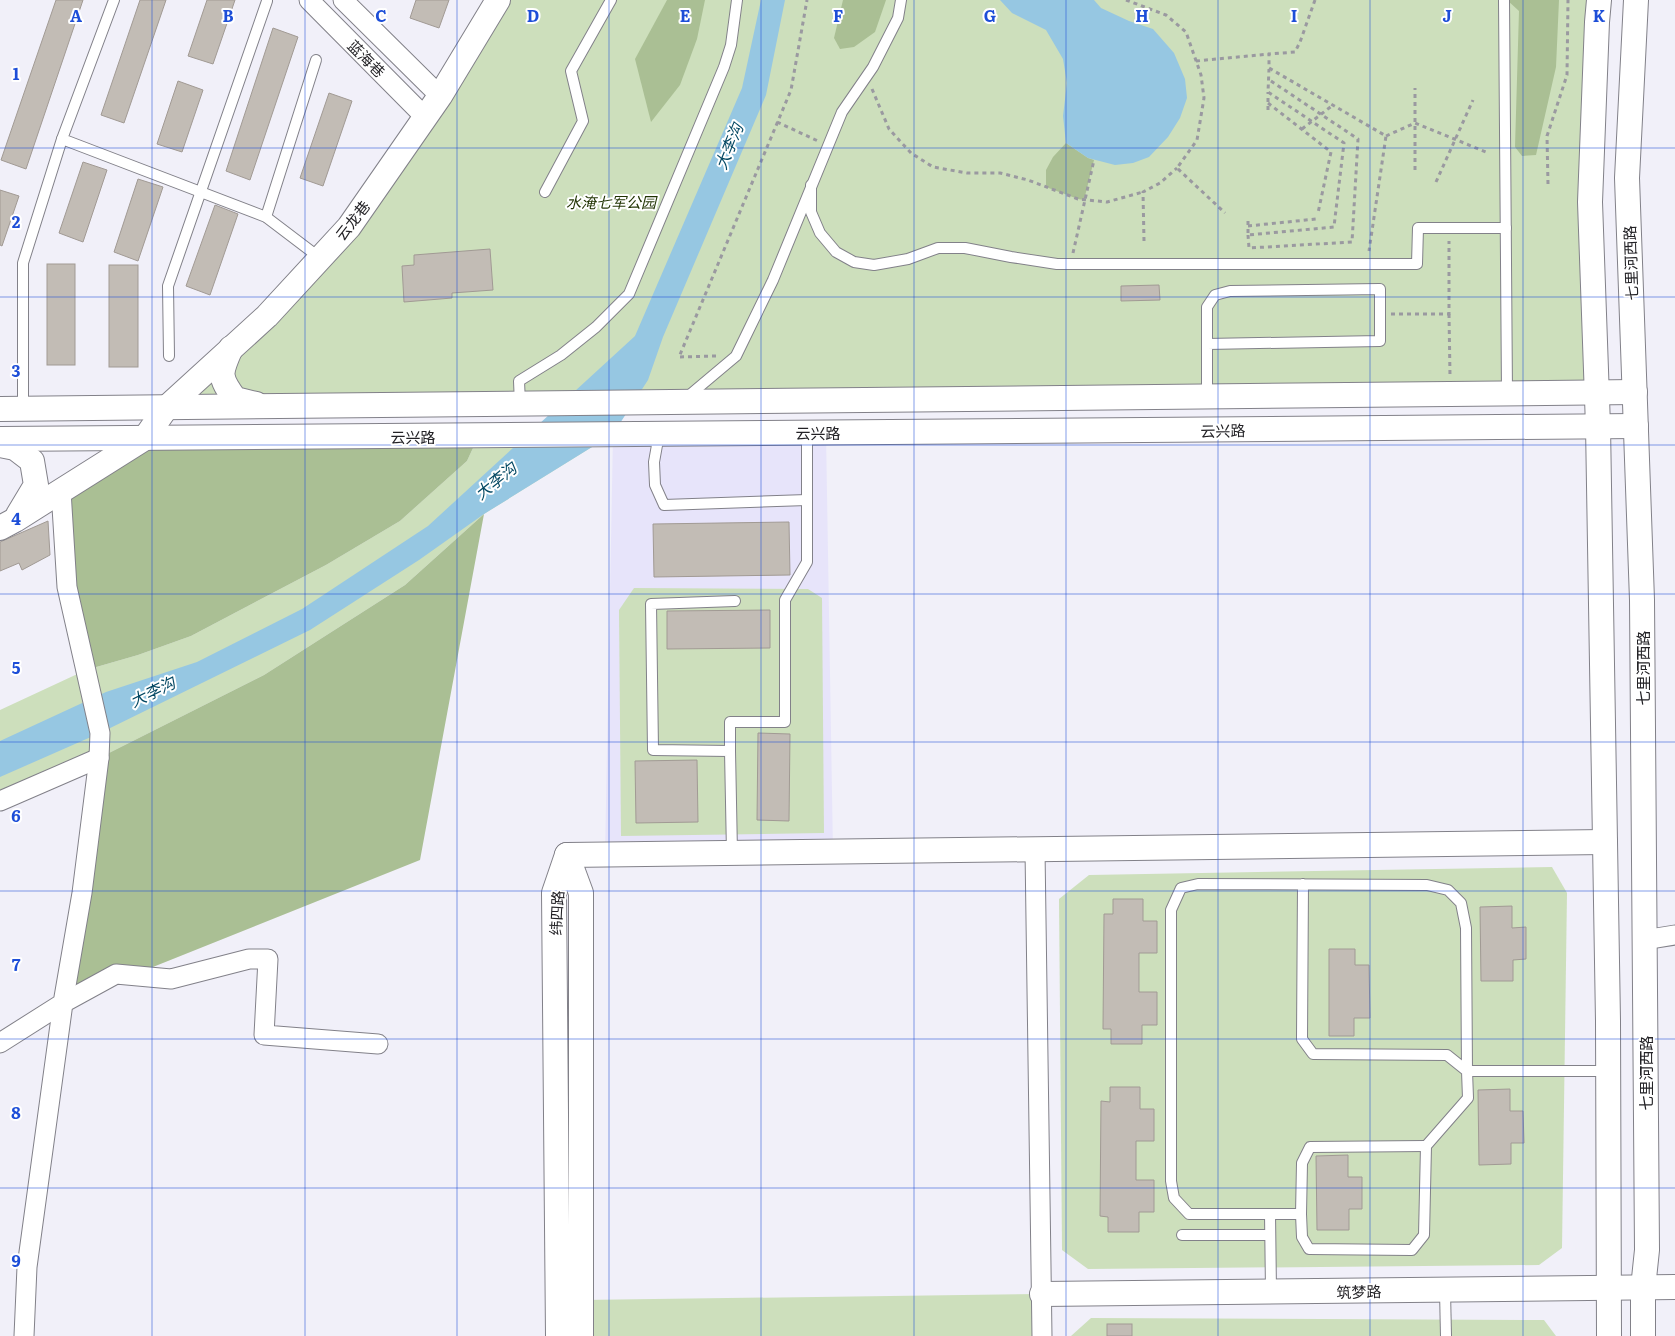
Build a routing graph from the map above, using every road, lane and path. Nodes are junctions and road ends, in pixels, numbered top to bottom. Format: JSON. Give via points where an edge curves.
{"nodes":[{"id":1,"x":114,"y":0,"type":"edge"},
{"id":2,"x":309,"y":0,"type":"edge"},
{"id":3,"x":343,"y":0,"type":"edge"},
{"id":4,"x":498,"y":0,"type":"edge"},
{"id":5,"x":611,"y":0,"type":"edge"},
{"id":6,"x":738,"y":0,"type":"edge"},
{"id":7,"x":807,"y":0,"type":"edge"},
{"id":8,"x":901,"y":0,"type":"edge"},
{"id":9,"x":1126,"y":0,"type":"edge"},
{"id":10,"x":1315,"y":0,"type":"edge"},
{"id":11,"x":1504,"y":0,"type":"edge"},
{"id":12,"x":1568,"y":0,"type":"edge"},
{"id":13,"x":1599,"y":0,"type":"edge"},
{"id":14,"x":1636,"y":0,"type":"edge"},
{"id":15,"x":267,"y":1,"type":"edge"},
{"id":16,"x":1269,"y":54,"type":"junction"},
{"id":17,"x":316,"y":60,"type":"dead end"},
{"id":18,"x":1196,"y":61,"type":"junction"},
{"id":19,"x":1269,"y":68,"type":"junction"},
{"id":20,"x":868,"y":74,"type":"junction"},
{"id":21,"x":1268,"y":79,"type":"junction"},
{"id":22,"x":1415,"y":88,"type":"dead end"},
{"id":23,"x":1268,"y":92,"type":"junction"},
{"id":24,"x":440,"y":96,"type":"junction"},
{"id":25,"x":1473,"y":100,"type":"dead end"},
{"id":26,"x":1268,"y":103,"type":"junction"},
{"id":27,"x":1333,"y":106,"type":"junction"},
{"id":28,"x":1268,"y":110,"type":"dead end"},
{"id":29,"x":1322,"y":115,"type":"junction"},
{"id":30,"x":425,"y":116,"type":"junction"},
{"id":31,"x":777,"y":122,"type":"junction"},
{"id":32,"x":1312,"y":122,"type":"junction"},
{"id":33,"x":1415,"y":123,"type":"junction"},
{"id":34,"x":1302,"y":130,"type":"junction"},
{"id":35,"x":1386,"y":136,"type":"junction"},
{"id":36,"x":62,"y":139,"type":"junction"},
{"id":37,"x":1455,"y":139,"type":"junction"},
{"id":38,"x":828,"y":146,"type":"junction"},
{"id":39,"x":1486,"y":152,"type":"dead end"},
{"id":40,"x":1094,"y":160,"type":"dead end"},
{"id":41,"x":1177,"y":168,"type":"junction"},
{"id":42,"x":1415,"y":170,"type":"dead end"},
{"id":43,"x":1436,"y":182,"type":"dead end"},
{"id":44,"x":1548,"y":184,"type":"dead end"},
{"id":45,"x":811,"y":185,"type":"junction"},
{"id":46,"x":201,"y":192,"type":"junction"},
{"id":47,"x":545,"y":192,"type":"dead end"},
{"id":48,"x":1143,"y":192,"type":"junction"},
{"id":49,"x":1084,"y":200,"type":"junction"},
{"id":50,"x":1225,"y":213,"type":"dead end"},
{"id":51,"x":1318,"y":213,"type":"dead end"},
{"id":52,"x":266,"y":217,"type":"junction"},
{"id":53,"x":1316,"y":219,"type":"dead end"},
{"id":54,"x":1450,"y":228,"type":"junction"},
{"id":55,"x":1506,"y":228,"type":"junction"},
{"id":56,"x":1248,"y":235,"type":"junction"},
{"id":57,"x":1144,"y":241,"type":"dead end"},
{"id":58,"x":320,"y":258,"type":"junction"},
{"id":59,"x":1367,"y":263,"type":"junction"},
{"id":60,"x":1071,"y":264,"type":"junction"},
{"id":61,"x":1380,"y":314,"type":"junction"},
{"id":62,"x":1449,"y":314,"type":"junction"},
{"id":63,"x":1207,"y":344,"type":"junction"},
{"id":64,"x":231,"y":348,"type":"junction"},
{"id":65,"x":169,"y":356,"type":"dead end"},
{"id":66,"x":736,"y":356,"type":"junction"},
{"id":67,"x":1596,"y":392,"type":"junction"},
{"id":68,"x":1635,"y":392,"type":"junction"},
{"id":69,"x":1508,"y":393,"type":"junction"},
{"id":70,"x":1450,"y":394,"type":"junction"},
{"id":71,"x":1207,"y":396,"type":"junction"},
{"id":72,"x":682,"y":402,"type":"junction"},
{"id":73,"x":526,"y":404,"type":"junction"},
{"id":74,"x":268,"y":407,"type":"junction"},
{"id":75,"x":166,"y":408,"type":"junction"},
{"id":76,"x":11,"y":409,"type":"edge"},
{"id":77,"x":1598,"y":426,"type":"junction"},
{"id":78,"x":1636,"y":426,"type":"junction"},
{"id":79,"x":807,"y":432,"type":"junction"},
{"id":80,"x":648,"y":434,"type":"junction"},
{"id":81,"x":145,"y":438,"type":"junction"},
{"id":82,"x":4,"y":445,"type":"edge"},
{"id":83,"x":61,"y":491,"type":"junction"},
{"id":84,"x":807,"y":500,"type":"junction"},
{"id":85,"x":8,"y":524,"type":"edge"},
{"id":86,"x":735,"y":601,"type":"dead end"},
{"id":87,"x":730,"y":751,"type":"junction"},
{"id":88,"x":99,"y":758,"type":"junction"},
{"id":89,"x":0,"y":801,"type":"edge"},
{"id":90,"x":1605,"y":842,"type":"junction"},
{"id":91,"x":1035,"y":850,"type":"junction"},
{"id":92,"x":732,"y":853,"type":"junction"},
{"id":93,"x":567,"y":855,"type":"junction"},
{"id":94,"x":1303,"y":884,"type":"junction"},
{"id":95,"x":1675,"y":935,"type":"edge"},
{"id":96,"x":1644,"y":940,"type":"junction"},
{"id":97,"x":63,"y":1003,"type":"junction"},
{"id":98,"x":0,"y":1043,"type":"edge"},
{"id":99,"x":378,"y":1044,"type":"dead end"},
{"id":100,"x":1467,"y":1071,"type":"junction"},
{"id":101,"x":1608,"y":1071,"type":"junction"},
{"id":102,"x":1426,"y":1146,"type":"junction"},
{"id":103,"x":1270,"y":1214,"type":"junction"},
{"id":104,"x":1301,"y":1214,"type":"junction"},
{"id":105,"x":1182,"y":1235,"type":"dead end"},
{"id":106,"x":1270,"y":1235,"type":"junction"},
{"id":107,"x":1675,"y":1287,"type":"edge"},
{"id":108,"x":1643,"y":1288,"type":"junction"},
{"id":109,"x":1609,"y":1289,"type":"junction"},
{"id":110,"x":1445,"y":1291,"type":"junction"},
{"id":111,"x":1272,"y":1292,"type":"junction"},
{"id":112,"x":1042,"y":1294,"type":"junction"},
{"id":113,"x":24,"y":1336,"type":"edge"},
{"id":114,"x":558,"y":1336,"type":"edge"},
{"id":115,"x":581,"y":1336,"type":"edge"},
{"id":116,"x":1042,"y":1336,"type":"edge"},
{"id":117,"x":1446,"y":1336,"type":"edge"},
{"id":118,"x":1609,"y":1336,"type":"edge"},
{"id":119,"x":1643,"y":1336,"type":"edge"}],
"edges":[{"from":1,"to":36,"type":"lane"},
{"from":2,"to":30,"type":"street","name":"蓝海巷"},
{"from":3,"to":24,"type":"street","name":"蓝海巷"},
{"from":4,"to":24,"type":"street","name":"云龙巷"},
{"from":5,"to":47,"type":"lane","via":[[571,71],[583,121]]},
{"from":6,"to":73,"type":"lane","via":[[724,67],[629,294],[596,328],[519,381]]},
{"from":7,"to":31,"type":"path","via":[[791,90]]},
{"from":8,"to":20,"type":"lane","via":[[898,18]]},
{"from":9,"to":18,"type":"path","via":[[1166,15],[1186,32]]},
{"from":10,"to":16,"type":"path","via":[[1295,52]]},
{"from":11,"to":55,"type":"lane"},
{"from":12,"to":44,"type":"path","via":[[1567,75],[1547,136]]},
{"from":13,"to":67,"type":"street","via":[[1590,202]]},
{"from":14,"to":68,"type":"street","name":"七里河西路","via":[[1627,178]]},
{"from":15,"to":46,"type":"lane"},
{"from":16,"to":18,"type":"path"},
{"from":16,"to":19,"type":"path"},
{"from":17,"to":52,"type":"lane"},
{"from":18,"to":41,"type":"path","via":[[1204,98],[1197,140]]},
{"from":19,"to":21,"type":"path"},
{"from":19,"to":27,"type":"path"},
{"from":20,"to":38,"type":"lane","via":[[842,112]]},
{"from":20,"to":49,"type":"path","via":[[889,129],[910,154],[933,167],[968,173],[1000,172]]},
{"from":21,"to":23,"type":"path"},
{"from":21,"to":29,"type":"path"},
{"from":22,"to":33,"type":"path"},
{"from":23,"to":26,"type":"path"},
{"from":23,"to":32,"type":"path"},
{"from":24,"to":30,"type":"street","name":"云龙巷"},
{"from":25,"to":37,"type":"path"},
{"from":26,"to":28,"type":"path"},
{"from":26,"to":34,"type":"path"},
{"from":27,"to":29,"type":"path"},
{"from":27,"to":35,"type":"path"},
{"from":29,"to":32,"type":"path"},
{"from":29,"to":56,"type":"path","via":[[1358,139],[1352,242],[1249,248]]},
{"from":30,"to":58,"type":"street","name":"云龙巷","via":[[349,227]]},
{"from":31,"to":38,"type":"path"},
{"from":31,"to":66,"type":"path","via":[[679,357]]},
{"from":32,"to":34,"type":"path"},
{"from":32,"to":56,"type":"path","via":[[1344,143],[1334,227]]},
{"from":33,"to":35,"type":"path"},
{"from":33,"to":37,"type":"path"},
{"from":33,"to":42,"type":"path"},
{"from":34,"to":51,"type":"path","via":[[1331,152]]},
{"from":35,"to":59,"type":"path"},
{"from":36,"to":46,"type":"lane"},
{"from":36,"to":76,"type":"lane","via":[[23,263]]},
{"from":37,"to":39,"type":"path"},
{"from":37,"to":43,"type":"path"},
{"from":38,"to":45,"type":"lane"},
{"from":40,"to":49,"type":"path"},
{"from":41,"to":48,"type":"path"},
{"from":41,"to":50,"type":"path"},
{"from":45,"to":60,"type":"lane","via":[[810,212],[820,234],[836,252],[854,262],[874,265],[908,260],[938,248],[965,248],[1011,258]]},
{"from":45,"to":66,"type":"lane","via":[[773,280]]},
{"from":46,"to":52,"type":"lane"},
{"from":46,"to":65,"type":"lane","via":[[168,286]]},
{"from":48,"to":49,"type":"path","via":[[1107,202]]},
{"from":48,"to":57,"type":"path"},
{"from":49,"to":60,"type":"path"},
{"from":52,"to":58,"type":"lane"},
{"from":53,"to":56,"type":"path","via":[[1248,224]]},
{"from":54,"to":55,"type":"lane"},
{"from":54,"to":59,"type":"lane","via":[[1418,228],[1417,264]]},
{"from":54,"to":62,"type":"path"},
{"from":55,"to":69,"type":"lane"},
{"from":58,"to":64,"type":"street","name":"云龙巷","via":[[267,316]]},
{"from":59,"to":60,"type":"lane"},
{"from":61,"to":62,"type":"path"},
{"from":61,"to":63,"type":"lane","via":[[1380,342]]},
{"from":61,"to":63,"type":"lane","via":[[1380,289],[1230,291],[1215,295],[1207,307]]},
{"from":62,"to":70,"type":"path"},
{"from":63,"to":71,"type":"lane"},
{"from":64,"to":74,"type":"street","via":[[222,370],[226,387],[235,400]]},
{"from":64,"to":75,"type":"street","name":"云龙巷"},
{"from":66,"to":72,"type":"lane"},
{"from":67,"to":68,"type":"street","name":"云兴路"},
{"from":67,"to":69,"type":"street","name":"云兴路"},
{"from":67,"to":77,"type":"street"},
{"from":68,"to":78,"type":"street","name":"七里河西路"},
{"from":69,"to":70,"type":"street","name":"云兴路"},
{"from":70,"to":71,"type":"street","name":"云兴路"},
{"from":71,"to":72,"type":"street","name":"云兴路"},
{"from":72,"to":73,"type":"street","name":"云兴路"},
{"from":73,"to":74,"type":"street","name":"云兴路"},
{"from":74,"to":75,"type":"street","name":"云兴路"},
{"from":75,"to":76,"type":"street","name":"云兴路"},
{"from":75,"to":81,"type":"street","name":"云龙巷"},
{"from":77,"to":78,"type":"street","name":"云兴路"},
{"from":77,"to":79,"type":"street","name":"云兴路"},
{"from":77,"to":90,"type":"street"},
{"from":78,"to":96,"type":"street","name":"七里河西路","via":[[1642,600]]},
{"from":79,"to":80,"type":"street","name":"云兴路"},
{"from":79,"to":84,"type":"lane"},
{"from":80,"to":81,"type":"street","name":"云兴路"},
{"from":80,"to":84,"type":"lane","via":[[655,485],[664,506]]},
{"from":81,"to":82,"type":"street","name":"云兴路"},
{"from":81,"to":83,"type":"street"},
{"from":82,"to":85,"type":"street","via":[[32,461],[36,485]]},
{"from":83,"to":85,"type":"street"},
{"from":83,"to":88,"type":"street","via":[[66,587],[100,733]]},
{"from":84,"to":87,"type":"lane","via":[[807,562],[785,600],[785,722],[730,722]]},
{"from":86,"to":87,"type":"lane","via":[[651,604],[653,750]]},
{"from":87,"to":92,"type":"lane"},
{"from":88,"to":89,"type":"street"},
{"from":88,"to":97,"type":"street","via":[[82,893]]},
{"from":90,"to":91,"type":"street"},
{"from":90,"to":101,"type":"street"},
{"from":91,"to":92,"type":"street"},
{"from":91,"to":112,"type":"street"},
{"from":92,"to":93,"type":"street"},
{"from":93,"to":114,"type":"street","name":"纬四路","via":[[554,893]]},
{"from":93,"to":115,"type":"street","name":"纬四路","via":[[581,893]]},
{"from":94,"to":100,"type":"lane","via":[[1427,885],[1448,890],[1461,903],[1466,928]]},
{"from":94,"to":100,"type":"lane","via":[[1302,1039],[1313,1054],[1447,1055]]},
{"from":94,"to":103,"type":"lane","via":[[1198,884],[1181,888],[1171,910],[1174,1198],[1189,1214]]},
{"from":95,"to":96,"type":"street"},
{"from":96,"to":108,"type":"street","name":"七里河西路","via":[[1647,1250]]},
{"from":97,"to":98,"type":"street"},
{"from":97,"to":99,"type":"street","via":[[116,974],[171,979],[249,959],[268,959],[264,1035]]},
{"from":97,"to":113,"type":"street","via":[[27,1267]]},
{"from":100,"to":101,"type":"lane"},
{"from":100,"to":102,"type":"lane","via":[[1468,1098]]},
{"from":101,"to":109,"type":"street"},
{"from":102,"to":104,"type":"lane","via":[[1310,1147],[1302,1163]]},
{"from":102,"to":104,"type":"lane","via":[[1424,1235],[1412,1250],[1309,1249],[1302,1237]]},
{"from":103,"to":104,"type":"lane"},
{"from":103,"to":106,"type":"lane"},
{"from":105,"to":106,"type":"lane"},
{"from":106,"to":111,"type":"lane"},
{"from":107,"to":108,"type":"street","name":"筑梦路"},
{"from":108,"to":109,"type":"street","name":"筑梦路"},
{"from":108,"to":119,"type":"street","name":"七里河西路"},
{"from":109,"to":110,"type":"street","name":"筑梦路"},
{"from":109,"to":118,"type":"street"},
{"from":110,"to":111,"type":"street","name":"筑梦路"},
{"from":110,"to":117,"type":"lane"},
{"from":111,"to":112,"type":"street","name":"筑梦路"},
{"from":112,"to":116,"type":"street"}]}
